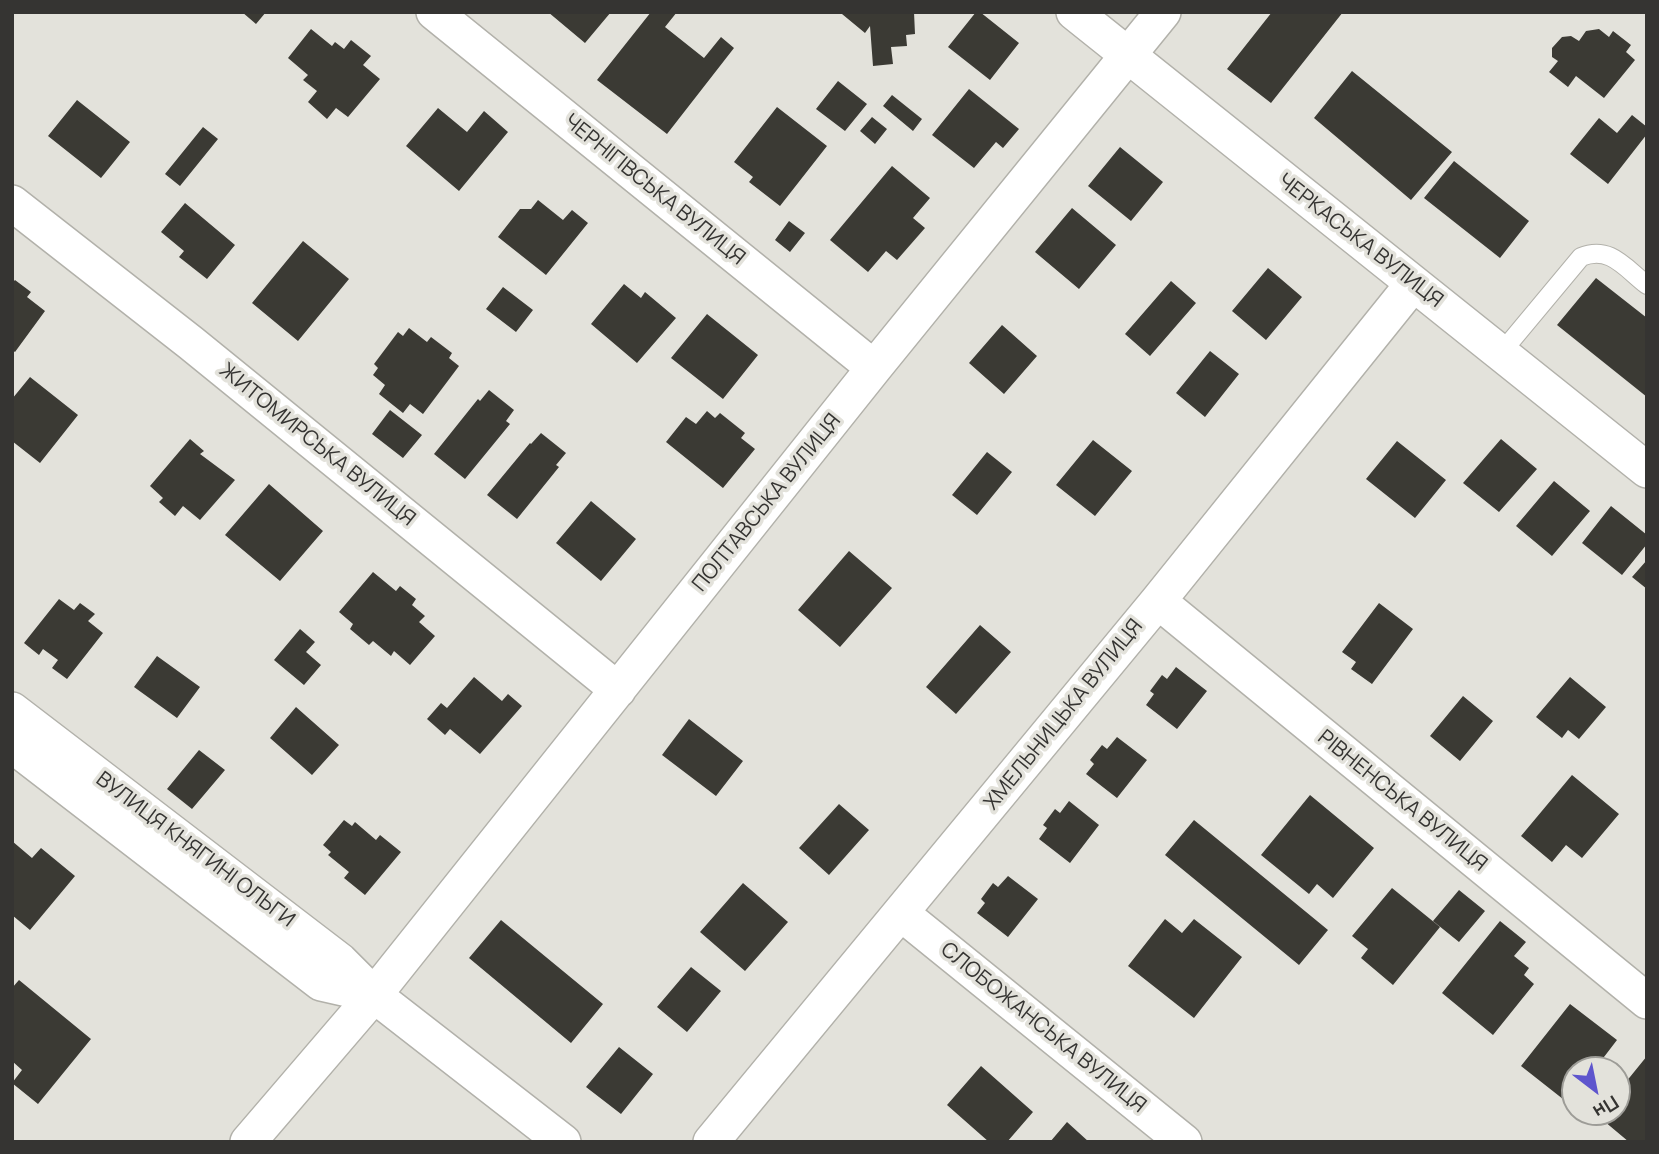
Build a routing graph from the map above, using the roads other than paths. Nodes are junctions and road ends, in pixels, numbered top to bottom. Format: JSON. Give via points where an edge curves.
{"nodes":[{"id":1,"x":434,"y":12,"type":"edge"},
{"id":2,"x":1074,"y":12,"type":"edge"},
{"id":3,"x":1163,"y":12,"type":"edge"},
{"id":4,"x":1128,"y":56,"type":"junction"},
{"id":5,"x":12,"y":203,"type":"edge"},
{"id":6,"x":1413,"y":284,"type":"junction"},
{"id":7,"x":1647,"y":285,"type":"edge"},
{"id":8,"x":1501,"y":352,"type":"junction"},
{"id":9,"x":874,"y":368,"type":"junction"},
{"id":10,"x":1647,"y":470,"type":"edge"},
{"id":11,"x":1158,"y":601,"type":"junction"},
{"id":12,"x":618,"y":690,"type":"junction"},
{"id":13,"x":12,"y":710,"type":"edge"},
{"id":14,"x":12,"y":745,"type":"edge"},
{"id":15,"x":902,"y":914,"type":"junction"},
{"id":16,"x":373,"y":995,"type":"junction"},
{"id":17,"x":1647,"y":1001,"type":"edge"},
{"id":18,"x":248,"y":1142,"type":"edge"},
{"id":19,"x":564,"y":1142,"type":"edge"},
{"id":20,"x":712,"y":1142,"type":"edge"},
{"id":21,"x":1184,"y":1142,"type":"edge"}],
"edges":[{"from":1,"to":9,"type":"street","name":"ЧЕРНІГІВСЬКА ВУЛИЦЯ"},
{"from":2,"to":4,"type":"street","name":"ЧЕРКАСЬКА ВУЛИЦЯ"},
{"from":3,"to":4,"type":"street","name":"ПОЛТАВСЬКА ВУЛИЦЯ"},
{"from":4,"to":6,"type":"street","name":"ЧЕРКАСЬКА ВУЛИЦЯ"},
{"from":4,"to":9,"type":"street","name":"ПОЛТАВСЬКА ВУЛИЦЯ"},
{"from":5,"to":12,"type":"street","name":"ЖИТОМИРСЬКА ВУЛИЦЯ"},
{"from":6,"to":8,"type":"street","name":"ЧЕРКАСЬКА ВУЛИЦЯ"},
{"from":6,"to":11,"type":"street","name":"ХМЕЛЬНИЦЬКА ВУЛИЦЯ"},
{"from":7,"to":8,"type":"lane","via":[[1609,254],[1594,251],[1581,257]]},
{"from":8,"to":10,"type":"street","name":"ЧЕРКАСЬКА ВУЛИЦЯ"},
{"from":9,"to":12,"type":"street","name":"ПОЛТАВСЬКА ВУЛИЦЯ"},
{"from":11,"to":15,"type":"street","name":"ХМЕЛЬНИЦЬКА ВУЛИЦЯ"},
{"from":11,"to":17,"type":"street","name":"РІВНЕНСЬКА ВУЛИЦЯ"},
{"from":12,"to":16,"type":"street","name":"ПОЛТАВСЬКА ВУЛИЦЯ"},
{"from":13,"to":16,"type":"street","name":"ВУЛИЦЯ КНЯГИНІ ОЛЬГИ","via":[[340,961]]},
{"from":14,"to":16,"type":"street","name":"ВУЛИЦЯ КНЯГИНІ ОЛЬГИ","via":[[321,983]]},
{"from":15,"to":20,"type":"street","name":"ХМЕЛЬНИЦЬКА ВУЛИЦЯ"},
{"from":15,"to":21,"type":"street","name":"СЛОБОЖАНСЬКА ВУЛИЦЯ"},
{"from":16,"to":18,"type":"street","name":"ПОЛТАВСЬКА ВУЛИЦЯ"},
{"from":16,"to":19,"type":"street","name":"ВУЛИЦЯ КНЯГИНІ ОЛЬГИ"}]}
